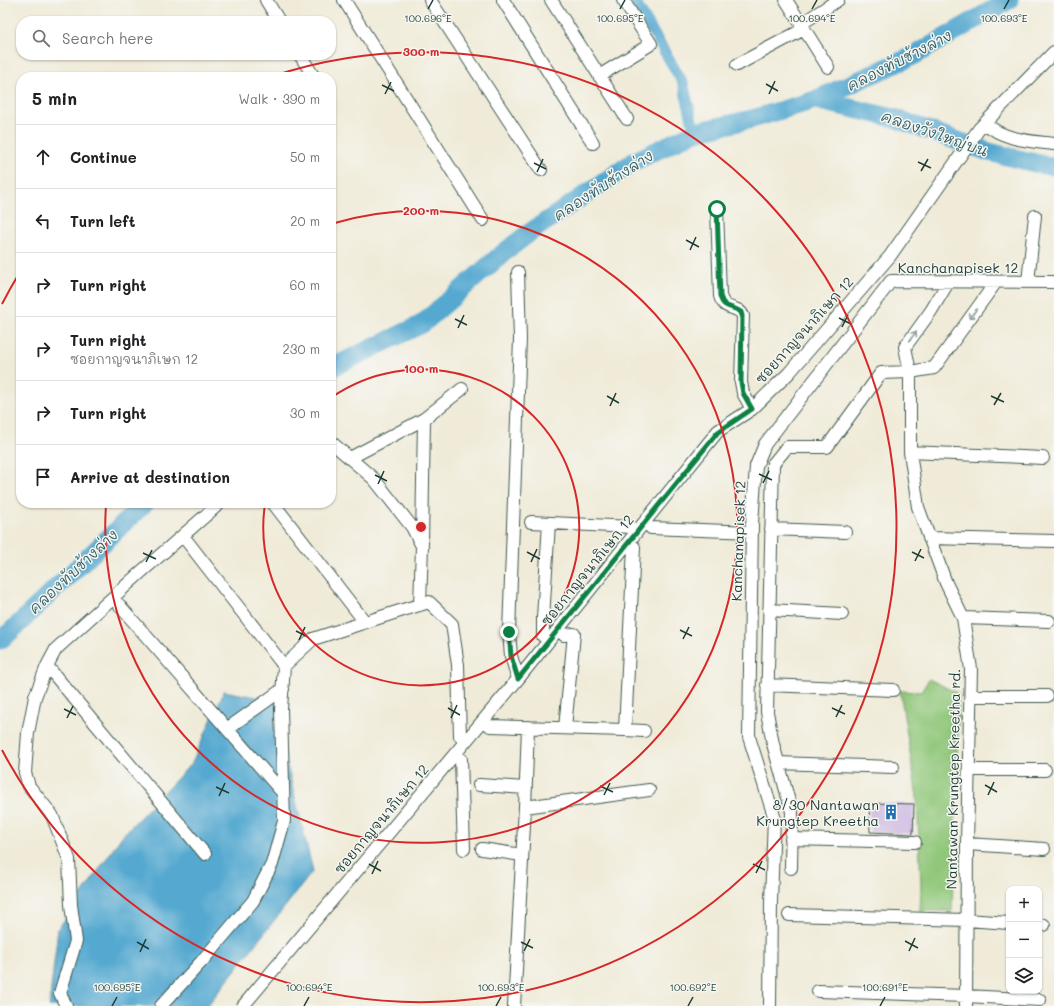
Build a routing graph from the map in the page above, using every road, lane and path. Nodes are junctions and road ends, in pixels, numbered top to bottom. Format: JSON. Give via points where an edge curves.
{"nodes":[{"id":1,"x":266,"y":0,"type":"edge"},
{"id":2,"x":344,"y":0,"type":"edge"},
{"id":3,"x":430,"y":0,"type":"edge"},
{"id":4,"x":503,"y":0,"type":"edge"},
{"id":5,"x":551,"y":0,"type":"edge"},
{"id":6,"x":623,"y":0,"type":"edge"},
{"id":7,"x":786,"y":0,"type":"edge"},
{"id":8,"x":838,"y":0,"type":"edge"},
{"id":9,"x":276,"y":16,"type":"edge"},
{"id":10,"x":803,"y":27,"type":"junction"},
{"id":11,"x":1054,"y":52,"type":"edge"},
{"id":12,"x":303,"y":60,"type":"edge"},
{"id":13,"x":738,"y":65,"type":"dead end"},
{"id":14,"x":828,"y":67,"type":"dead end"},
{"id":15,"x":311,"y":72,"type":"edge"},
{"id":16,"x":599,"y":76,"type":"junction"},
{"id":17,"x":627,"y":119,"type":"dead end"},
{"id":18,"x":982,"y":126,"type":"junction"},
{"id":19,"x":593,"y":143,"type":"dead end"},
{"id":20,"x":1054,"y":144,"type":"edge"},
{"id":21,"x":541,"y":170,"type":"dead end"},
{"id":22,"x":717,"y":209,"type":"dead end"},
{"id":23,"x":1035,"y":216,"type":"dead end"},
{"id":24,"x":483,"y":220,"type":"dead end"},
{"id":25,"x":518,"y":272,"type":"dead end"},
{"id":26,"x":949,"y":281,"type":"junction"},
{"id":27,"x":996,"y":282,"type":"junction"},
{"id":28,"x":1028,"y":282,"type":"junction"},
{"id":29,"x":1054,"y":282,"type":"edge"},
{"id":30,"x":910,"y":372,"type":"junction"},
{"id":31,"x":462,"y":389,"type":"dead end"},
{"id":32,"x":752,"y":409,"type":"junction"},
{"id":33,"x":424,"y":419,"type":"junction"},
{"id":34,"x":336,"y":446,"type":"edge"},
{"id":35,"x":910,"y":452,"type":"junction"},
{"id":36,"x":350,"y":458,"type":"junction"},
{"id":37,"x":1043,"y":458,"type":"dead end"},
{"id":38,"x":214,"y":508,"type":"edge"},
{"id":39,"x":277,"y":508,"type":"edge"},
{"id":40,"x":531,"y":522,"type":"dead end"},
{"id":41,"x":549,"y":523,"type":"junction"},
{"id":42,"x":634,"y":527,"type":"dead end"},
{"id":43,"x":651,"y":528,"type":"dead end"},
{"id":44,"x":771,"y":529,"type":"junction"},
{"id":45,"x":752,"y":532,"type":"junction"},
{"id":46,"x":845,"y":532,"type":"dead end"},
{"id":47,"x":183,"y":536,"type":"junction"},
{"id":48,"x":929,"y":538,"type":"junction"},
{"id":49,"x":1054,"y":541,"type":"edge"},
{"id":50,"x":422,"y":546,"type":"junction"},
{"id":51,"x":634,"y":547,"type":"dead end"},
{"id":52,"x":113,"y":598,"type":"junction"},
{"id":53,"x":420,"y":605,"type":"junction"},
{"id":54,"x":769,"y":610,"type":"junction"},
{"id":55,"x":842,"y":614,"type":"dead end"},
{"id":56,"x":963,"y":618,"type":"junction"},
{"id":57,"x":1049,"y":621,"type":"dead end"},
{"id":58,"x":365,"y":622,"type":"junction"},
{"id":59,"x":564,"y":635,"type":"dead end"},
{"id":60,"x":543,"y":636,"type":"dead end"},
{"id":61,"x":47,"y":666,"type":"junction"},
{"id":62,"x":284,"y":666,"type":"junction"},
{"id":63,"x":518,"y":679,"type":"junction"},
{"id":64,"x":766,"y":685,"type":"junction"},
{"id":65,"x":283,"y":689,"type":"junction"},
{"id":66,"x":893,"y":690,"type":"dead end"},
{"id":67,"x":971,"y":696,"type":"junction"},
{"id":68,"x":1047,"y":696,"type":"dead end"},
{"id":69,"x":490,"y":726,"type":"dead end"},
{"id":70,"x":528,"y":727,"type":"junction"},
{"id":71,"x":565,"y":728,"type":"junction"},
{"id":72,"x":227,"y":729,"type":"junction"},
{"id":73,"x":625,"y":730,"type":"junction"},
{"id":74,"x":644,"y":731,"type":"dead end"},
{"id":75,"x":460,"y":736,"type":"dead end"},
{"id":76,"x":461,"y":759,"type":"dead end"},
{"id":77,"x":778,"y":763,"type":"junction"},
{"id":78,"x":893,"y":767,"type":"dead end"},
{"id":79,"x":969,"y":770,"type":"junction"},
{"id":80,"x":1045,"y":770,"type":"dead end"},
{"id":81,"x":479,"y":785,"type":"dead end"},
{"id":82,"x":526,"y":788,"type":"junction"},
{"id":83,"x":650,"y":790,"type":"dead end"},
{"id":84,"x":283,"y":793,"type":"junction"},
{"id":85,"x":525,"y":807,"type":"junction"},
{"id":86,"x":791,"y":839,"type":"junction"},
{"id":87,"x":915,"y":842,"type":"dead end"},
{"id":88,"x":967,"y":844,"type":"junction"},
{"id":89,"x":464,"y":848,"type":"dead end"},
{"id":90,"x":482,"y":849,"type":"dead end"},
{"id":91,"x":1044,"y":849,"type":"dead end"},
{"id":92,"x":205,"y":854,"type":"dead end"},
{"id":93,"x":522,"y":855,"type":"junction"},
{"id":94,"x":791,"y":868,"type":"dead end"},
{"id":95,"x":789,"y":915,"type":"dead end"},
{"id":96,"x":966,"y":920,"type":"junction"},
{"id":97,"x":1006,"y":923,"type":"edge"},
{"id":98,"x":818,"y":991,"type":"dead end"},
{"id":99,"x":1040,"y":1000,"type":"dead end"},
{"id":100,"x":966,"y":1001,"type":"edge"},
{"id":101,"x":66,"y":1006,"type":"edge"},
{"id":102,"x":161,"y":1006,"type":"edge"},
{"id":103,"x":243,"y":1006,"type":"edge"},
{"id":104,"x":514,"y":1006,"type":"edge"},
{"id":105,"x":770,"y":1006,"type":"edge"}],
"edges":[{"from":1,"to":9,"type":"street"},
{"from":2,"to":24,"type":"street"},
{"from":3,"to":21,"type":"street"},
{"from":4,"to":19,"type":"street"},
{"from":5,"to":16,"type":"street"},
{"from":6,"to":16,"type":"street","via":[[651,44]]},
{"from":7,"to":10,"type":"street"},
{"from":8,"to":10,"type":"street"},
{"from":10,"to":13,"type":"street"},
{"from":10,"to":14,"type":"street"},
{"from":11,"to":18,"type":"street","name":"ซอยกาญจนาภิเษก 12"},
{"from":12,"to":15,"type":"street"},
{"from":16,"to":17,"type":"street"},
{"from":18,"to":20,"type":"street","via":[[1017,139]]},
{"from":18,"to":32,"type":"street","name":"ซอยกาญจนาภิเษก 12","via":[[890,256],[789,373]]},
{"from":22,"to":32,"type":"street","via":[[720,296],[722,303],[741,312],[741,382],[743,393]]},
{"from":23,"to":28,"type":"street"},
{"from":25,"to":63,"type":"street","via":[[520,339],[509,632],[511,656]]},
{"from":26,"to":27,"type":"street","name":"Kanchanapisek 12"},
{"from":30,"to":26,"type":"street","name":"Nantawan Krungtep Kreetha rd.","one_way":true,"via":[[905,347]]},
{"from":26,"to":45,"type":"street","name":"Kanchanapisek 12","via":[[891,281],[765,444],[756,466]]},
{"from":27,"to":28,"type":"street","name":"Kanchanapisek 12"},
{"from":27,"to":30,"type":"street","one_way":true,"via":[[934,368]]},
{"from":28,"to":29,"type":"street","name":"Kanchanapisek 12"},
{"from":30,"to":35,"type":"street","name":"Nantawan Krungtep Kreetha rd."},
{"from":30,"to":44,"type":"street","via":[[881,373],[827,447],[787,447],[773,464]]},
{"from":31,"to":33,"type":"street"},
{"from":32,"to":63,"type":"street","name":"ซอยกาญจนาภิเษก 12","via":[[718,432]]},
{"from":33,"to":36,"type":"street"},
{"from":33,"to":50,"type":"street"},
{"from":34,"to":36,"type":"street"},
{"from":35,"to":37,"type":"street"},
{"from":35,"to":48,"type":"street","name":"Nantawan Krungtep Kreetha rd.","via":[[918,507]]},
{"from":36,"to":50,"type":"street","via":[[374,479],[412,527]]},
{"from":38,"to":47,"type":"street"},
{"from":39,"to":58,"type":"street"},
{"from":40,"to":41,"type":"street"},
{"from":41,"to":42,"type":"street"},
{"from":41,"to":60,"type":"street"},
{"from":43,"to":45,"type":"street"},
{"from":44,"to":46,"type":"street"},
{"from":44,"to":54,"type":"street"},
{"from":45,"to":105,"type":"street","name":"Kanchanapisek 12","via":[[749,738],[774,816],[770,902]]},
{"from":47,"to":52,"type":"street"},
{"from":47,"to":62,"type":"street"},
{"from":48,"to":49,"type":"street"},
{"from":48,"to":56,"type":"street","name":"Nantawan Krungtep Kreetha rd.","via":[[946,584]]},
{"from":50,"to":53,"type":"street"},
{"from":51,"to":73,"type":"street"},
{"from":52,"to":61,"type":"street","via":[[56,649]]},
{"from":52,"to":72,"type":"street"},
{"from":53,"to":58,"type":"street"},
{"from":53,"to":75,"type":"street","via":[[429,602],[452,624],[458,665]]},
{"from":54,"to":55,"type":"street"},
{"from":54,"to":64,"type":"street"},
{"from":56,"to":57,"type":"street"},
{"from":56,"to":67,"type":"street","name":"Nantawan Krungtep Kreetha rd.","via":[[971,669]]},
{"from":58,"to":62,"type":"street","via":[[313,639]]},
{"from":59,"to":71,"type":"street","via":[[574,634]]},
{"from":61,"to":92,"type":"street"},
{"from":61,"to":101,"type":"street","via":[[35,696],[28,733],[25,773],[29,786],[52,815],[69,859],[76,941],[60,993]]},
{"from":62,"to":65,"type":"street"},
{"from":63,"to":103,"type":"street","name":"ซอยกาญจนาภิเษก 12"},
{"from":64,"to":66,"type":"street"},
{"from":64,"to":77,"type":"street","via":[[767,712]]},
{"from":65,"to":72,"type":"street"},
{"from":65,"to":84,"type":"street"},
{"from":67,"to":68,"type":"street"},
{"from":67,"to":79,"type":"street","name":"Nantawan Krungtep Kreetha rd."},
{"from":69,"to":70,"type":"street"},
{"from":70,"to":71,"type":"street"},
{"from":70,"to":82,"type":"street"},
{"from":71,"to":73,"type":"street"},
{"from":72,"to":84,"type":"street"},
{"from":73,"to":74,"type":"street"},
{"from":76,"to":89,"type":"street"},
{"from":77,"to":78,"type":"street"},
{"from":77,"to":86,"type":"street","via":[[792,812]]},
{"from":79,"to":80,"type":"street"},
{"from":79,"to":88,"type":"street","name":"Nantawan Krungtep Kreetha rd."},
{"from":81,"to":82,"type":"street"},
{"from":82,"to":85,"type":"street"},
{"from":83,"to":85,"type":"street"},
{"from":84,"to":102,"type":"street","via":[[284,821],[274,857],[253,900]]},
{"from":85,"to":93,"type":"street"},
{"from":86,"to":87,"type":"street"},
{"from":86,"to":94,"type":"street"},
{"from":88,"to":91,"type":"street"},
{"from":88,"to":96,"type":"street","name":"Nantawan Krungtep Kreetha rd."},
{"from":90,"to":93,"type":"street"},
{"from":93,"to":104,"type":"street"},
{"from":95,"to":96,"type":"street"},
{"from":96,"to":97,"type":"street"},
{"from":96,"to":100,"type":"street","name":"Nantawan Krungtep Kreetha rd."},
{"from":98,"to":100,"type":"street"},
{"from":99,"to":100,"type":"street"}]}
